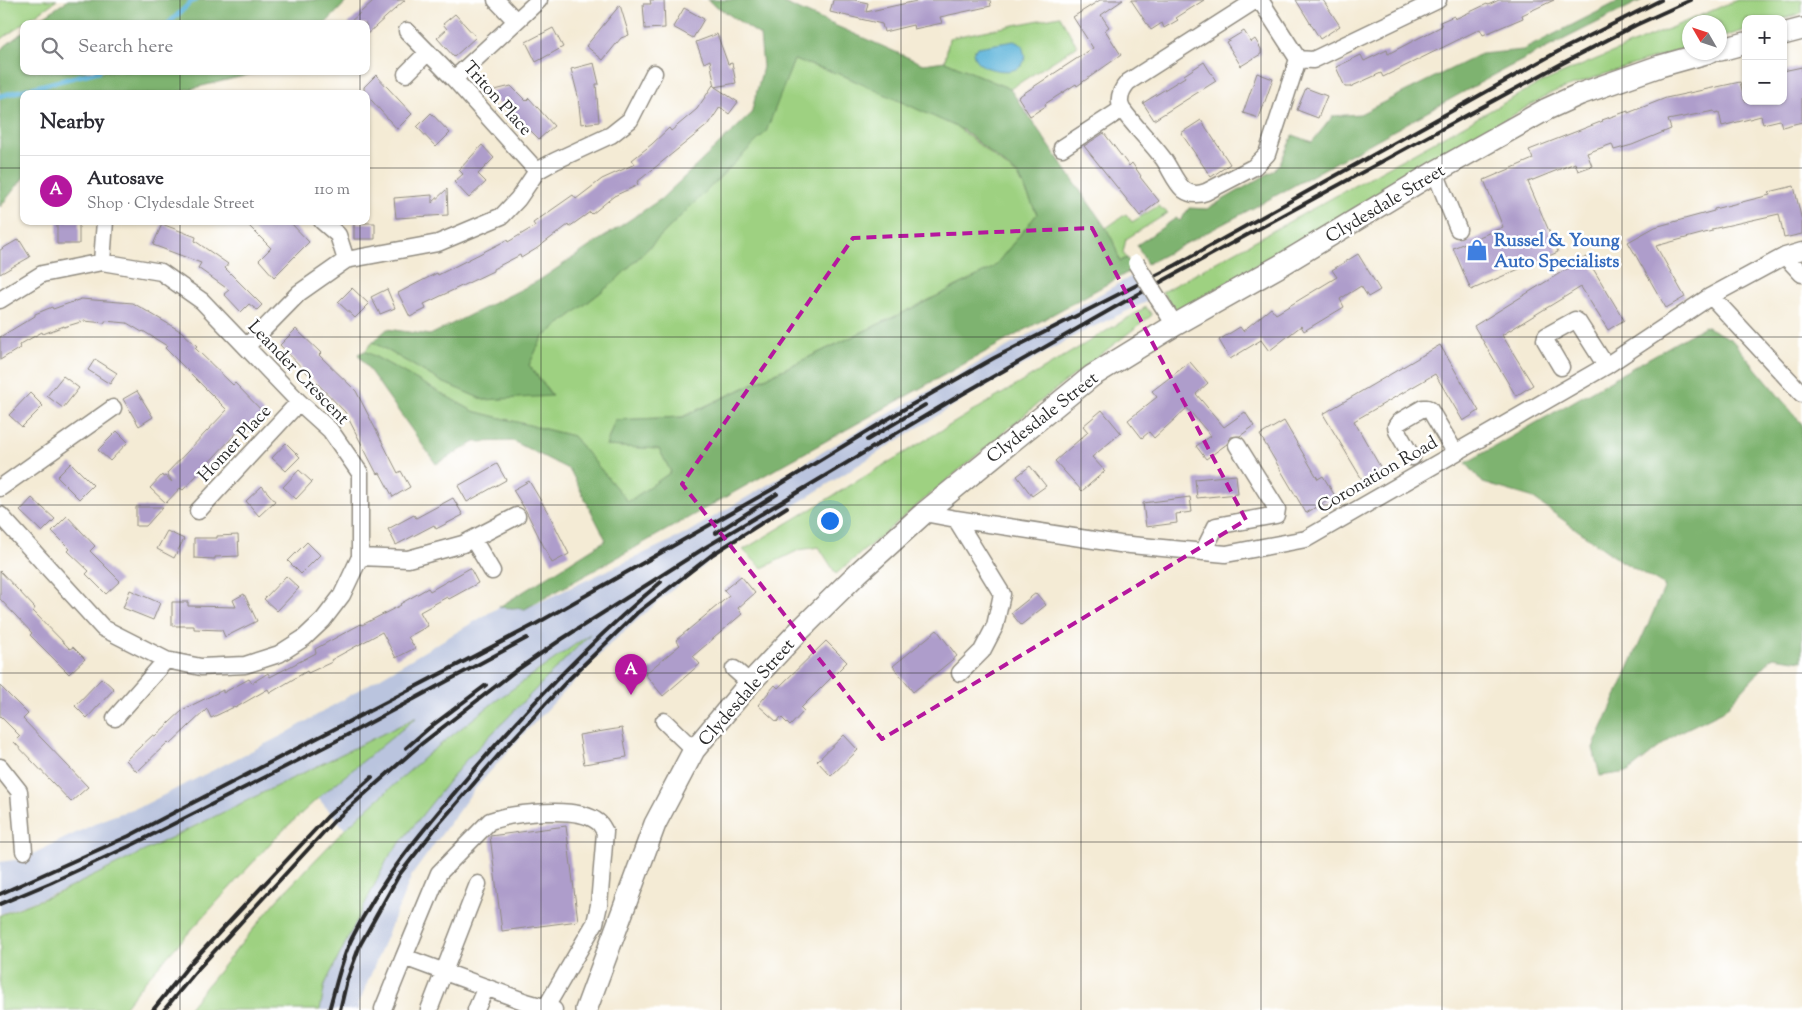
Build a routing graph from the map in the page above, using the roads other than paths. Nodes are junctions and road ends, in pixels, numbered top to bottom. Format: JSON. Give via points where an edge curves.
{"nodes":[{"id":1,"x":496,"y":0,"type":"edge"},
{"id":2,"x":539,"y":0,"type":"edge"},
{"id":3,"x":1256,"y":0,"type":"edge"},
{"id":4,"x":1260,"y":0,"type":"edge"},
{"id":5,"x":1438,"y":0,"type":"edge"},
{"id":6,"x":516,"y":21,"type":"junction"},
{"id":7,"x":1802,"y":29,"type":"edge"},
{"id":8,"x":407,"y":31,"type":"dead end"},
{"id":9,"x":1787,"y":33,"type":"edge"},
{"id":10,"x":1742,"y":44,"type":"edge"},
{"id":11,"x":1727,"y":48,"type":"edge"},
{"id":12,"x":428,"y":52,"type":"junction"},
{"id":13,"x":1298,"y":59,"type":"junction"},
{"id":14,"x":1682,"y":60,"type":"edge"},
{"id":15,"x":654,"y":73,"type":"dead end"},
{"id":16,"x":406,"y":74,"type":"dead end"},
{"id":17,"x":454,"y":79,"type":"junction"},
{"id":18,"x":1122,"y":108,"type":"junction"},
{"id":19,"x":1062,"y":148,"type":"dead end"},
{"id":20,"x":538,"y":171,"type":"junction"},
{"id":21,"x":1435,"y":172,"type":"junction"},
{"id":22,"x":105,"y":225,"type":"edge"},
{"id":23,"x":327,"y":225,"type":"edge"},
{"id":24,"x":1458,"y":230,"type":"dead end"},
{"id":25,"x":1802,"y":251,"type":"edge"},
{"id":26,"x":1785,"y":256,"type":"junction"},
{"id":27,"x":346,"y":260,"type":"junction"},
{"id":28,"x":102,"y":262,"type":"junction"},
{"id":29,"x":1136,"y":262,"type":"dead end"},
{"id":30,"x":1802,"y":274,"type":"edge"},
{"id":31,"x":1711,"y":296,"type":"junction"},
{"id":32,"x":0,"y":300,"type":"edge"},
{"id":33,"x":1175,"y":325,"type":"junction"},
{"id":34,"x":247,"y":346,"type":"junction"},
{"id":35,"x":1606,"y":366,"type":"junction"},
{"id":36,"x":1561,"y":367,"type":"dead end"},
{"id":37,"x":1802,"y":394,"type":"edge"},
{"id":38,"x":299,"y":402,"type":"junction"},
{"id":39,"x":113,"y":408,"type":"dead end"},
{"id":40,"x":1238,"y":445,"type":"dead end"},
{"id":41,"x":1455,"y":452,"type":"junction"},
{"id":42,"x":1412,"y":457,"type":"dead end"},
{"id":43,"x":0,"y":488,"type":"edge"},
{"id":44,"x":198,"y":511,"type":"dead end"},
{"id":45,"x":924,"y":513,"type":"junction"},
{"id":46,"x":0,"y":515,"type":"edge"},
{"id":47,"x":517,"y":516,"type":"dead end"},
{"id":48,"x":956,"y":520,"type":"junction"},
{"id":49,"x":473,"y":539,"type":"junction"},
{"id":50,"x":1203,"y":552,"type":"junction"},
{"id":51,"x":360,"y":557,"type":"junction"},
{"id":52,"x":492,"y":571,"type":"dead end"},
{"id":53,"x":166,"y":660,"type":"junction"},
{"id":54,"x":960,"y":673,"type":"dead end"},
{"id":55,"x":115,"y":718,"type":"dead end"},
{"id":56,"x":664,"y":721,"type":"dead end"},
{"id":57,"x":694,"y":750,"type":"junction"},
{"id":58,"x":0,"y":767,"type":"edge"},
{"id":59,"x":24,"y":851,"type":"dead end"},
{"id":60,"x":478,"y":884,"type":"dead end"},
{"id":61,"x":404,"y":957,"type":"junction"},
{"id":62,"x":444,"y":971,"type":"junction"},
{"id":63,"x":486,"y":986,"type":"junction"},
{"id":64,"x":525,"y":1006,"type":"edge"},
{"id":65,"x":382,"y":1009,"type":"dead end"},
{"id":66,"x":550,"y":1009,"type":"edge"},
{"id":67,"x":429,"y":1010,"type":"edge"},
{"id":68,"x":476,"y":1010,"type":"edge"},
{"id":69,"x":586,"y":1010,"type":"edge"}],
"edges":[{"from":1,"to":6,"type":"street"},
{"from":2,"to":6,"type":"street"},
{"from":3,"to":18,"type":"street","via":[[1128,82],[1120,95]]},
{"from":4,"to":13,"type":"street"},
{"from":5,"to":13,"type":"street","via":[[1313,60]]},
{"from":6,"to":17,"type":"street"},
{"from":7,"to":9,"type":"main road"},
{"from":8,"to":12,"type":"street","name":"Triton Place"},
{"from":10,"to":11,"type":"main road"},
{"from":12,"to":16,"type":"street"},
{"from":12,"to":17,"type":"street","name":"Triton Place"},
{"from":13,"to":18,"type":"street","via":[[1267,154],[1254,167],[1198,194],[1185,191],[1179,185],[1164,159]]},
{"from":14,"to":21,"type":"main road","name":"Clydesdale Street","via":[[1580,94]]},
{"from":15,"to":20,"type":"street","via":[[630,120],[611,135]]},
{"from":17,"to":20,"type":"street","name":"Triton Place"},
{"from":18,"to":19,"type":"street"},
{"from":20,"to":27,"type":"street","via":[[502,216],[438,243]]},
{"from":21,"to":24,"type":"street"},
{"from":21,"to":33,"type":"main road","name":"Clydesdale Street"},
{"from":22,"to":28,"type":"street"},
{"from":23,"to":27,"type":"street","via":[[338,235]]},
{"from":25,"to":26,"type":"street","name":"Coronation Road"},
{"from":26,"to":30,"type":"street"},
{"from":26,"to":31,"type":"street","name":"Coronation Road"},
{"from":27,"to":34,"type":"street","via":[[299,293]]},
{"from":28,"to":32,"type":"street","name":"Leander Crescent","via":[[42,274]]},
{"from":28,"to":34,"type":"street","name":"Leander Crescent","via":[[161,272],[202,301]]},
{"from":29,"to":33,"type":"street","bridge":true},
{"from":31,"to":35,"type":"street","name":"Coronation Road"},
{"from":31,"to":37,"type":"street"},
{"from":33,"to":45,"type":"main road","name":"Clydesdale Street","via":[[1092,376]]},
{"from":34,"to":38,"type":"street","name":"Leander Crescent"},
{"from":35,"to":36,"type":"street","via":[[1575,320],[1544,340]]},
{"from":35,"to":41,"type":"street","name":"Coronation Road"},
{"from":38,"to":44,"type":"street","name":"Homer Place"},
{"from":38,"to":51,"type":"street","name":"Leander Crescent","via":[[330,430],[360,473]]},
{"from":39,"to":43,"type":"street"},
{"from":40,"to":50,"type":"street","via":[[1278,509],[1276,515],[1216,526]]},
{"from":41,"to":42,"type":"street","via":[[1430,410],[1423,408],[1396,426]]},
{"from":41,"to":50,"type":"street","name":"Coronation Road","via":[[1306,538],[1226,554]]},
{"from":45,"to":48,"type":"street","name":"Coronation Road"},
{"from":45,"to":57,"type":"main road","name":"Clydesdale Street","via":[[742,676]]},
{"from":46,"to":53,"type":"street","name":"Leander Crescent","via":[[103,628]]},
{"from":47,"to":49,"type":"street"},
{"from":48,"to":50,"type":"street","name":"Coronation Road","via":[[1120,544]]},
{"from":48,"to":54,"type":"street","via":[[1002,594],[995,626],[982,651]]},
{"from":49,"to":51,"type":"street","via":[[408,559]]},
{"from":49,"to":52,"type":"street"},
{"from":51,"to":53,"type":"street","name":"Leander Crescent","via":[[342,595],[323,620],[304,638],[279,654],[245,665],[201,667]]},
{"from":53,"to":55,"type":"street"},
{"from":56,"to":57,"type":"street"},
{"from":57,"to":69,"type":"main road","name":"Clydesdale Street","via":[[655,824]]},
{"from":58,"to":59,"type":"street","via":[[19,791]]},
{"from":60,"to":62,"type":"street"},
{"from":61,"to":62,"type":"street"},
{"from":61,"to":65,"type":"street"},
{"from":61,"to":66,"type":"street","via":[[439,873],[490,821],[500,817],[566,811],[586,815],[599,822],[605,832],[599,905],[595,923]]},
{"from":62,"to":63,"type":"street"},
{"from":62,"to":67,"type":"street"},
{"from":63,"to":64,"type":"street"},
{"from":63,"to":68,"type":"street"},
{"from":64,"to":66,"type":"street"}]}
